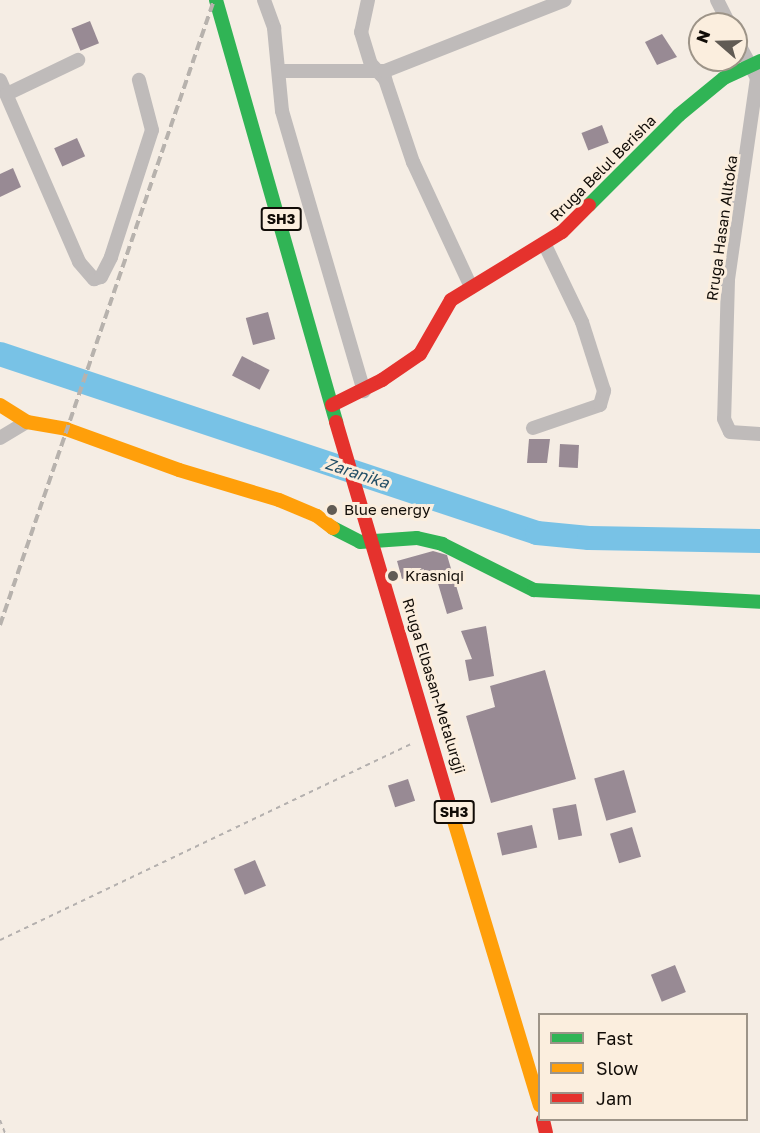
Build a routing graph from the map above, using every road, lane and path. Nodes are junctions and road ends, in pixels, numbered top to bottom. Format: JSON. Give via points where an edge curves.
{"nodes":[{"id":1,"x":216,"y":0,"type":"edge"},
{"id":2,"x":264,"y":0,"type":"edge"},
{"id":3,"x":369,"y":0,"type":"edge"},
{"id":4,"x":565,"y":0,"type":"edge"},
{"id":5,"x":78,"y":60,"type":"dead end"},
{"id":6,"x":754,"y":62,"type":"edge"},
{"id":7,"x":279,"y":71,"type":"junction"},
{"id":8,"x":375,"y":72,"type":"junction"},
{"id":9,"x":0,"y":80,"type":"edge"},
{"id":10,"x":139,"y":80,"type":"dead end"},
{"id":11,"x":7,"y":94,"type":"junction"},
{"id":12,"x":545,"y":245,"type":"junction"},
{"id":13,"x":471,"y":287,"type":"junction"},
{"id":14,"x":364,"y":391,"type":"junction"},
{"id":15,"x":0,"y":405,"type":"edge"},
{"id":16,"x":332,"y":405,"type":"junction"},
{"id":17,"x":27,"y":422,"type":"junction"},
{"id":18,"x":533,"y":428,"type":"dead end"},
{"id":19,"x":760,"y":434,"type":"edge"},
{"id":20,"x":0,"y":438,"type":"edge"},
{"id":21,"x":371,"y":541,"type":"junction"},
{"id":22,"x":760,"y":602,"type":"edge"},
{"id":23,"x":431,"y":734,"type":"junction"},
{"id":24,"x":0,"y":940,"type":"edge"},
{"id":25,"x":538,"y":1098,"type":"edge"},
{"id":26,"x":0,"y":1120,"type":"edge"},
{"id":27,"x":5,"y":1133,"type":"edge"}],
"edges":[{"from":1,"to":16,"type":"street","number":"SH3"},
{"from":2,"to":7,"type":"street","via":[[273,28]]},
{"from":3,"to":8,"type":"street","via":[[361,32]]},
{"from":4,"to":8,"type":"street"},
{"from":5,"to":11,"type":"street"},
{"from":6,"to":12,"type":"street","name":"Rruga Belul Berisha","via":[[679,115],[598,199]]},
{"from":6,"to":19,"type":"street","name":"Rruga Hasan Alltoka","via":[[757,78],[728,280],[724,419],[730,432]]},
{"from":7,"to":8,"type":"street","via":[[338,68]]},
{"from":7,"to":14,"type":"street","via":[[282,111]]},
{"from":8,"to":13,"type":"street","via":[[385,79],[413,162]]},
{"from":9,"to":11,"type":"street"},
{"from":10,"to":11,"type":"street","via":[[152,130],[111,258],[101,278],[94,279],[79,262]]},
{"from":12,"to":13,"type":"street","name":"Rruga Belul Berisha"},
{"from":12,"to":18,"type":"street","via":[[582,322],[604,391],[600,405]]},
{"from":13,"to":14,"type":"street","name":"Rruga Belul Berisha","via":[[450,300],[420,354]]},
{"from":14,"to":16,"type":"street","name":"Rruga Belul Berisha"},
{"from":15,"to":17,"type":"street"},
{"from":16,"to":21,"type":"street","name":"Rruga Elbasan-Metalurgji","number":"SH3"},
{"from":17,"to":20,"type":"street"},
{"from":17,"to":21,"type":"street","via":[[66,429],[179,470],[279,500],[317,516],[347,538]]},
{"from":21,"to":22,"type":"street","via":[[417,538],[442,543],[534,590]]},
{"from":21,"to":23,"type":"street","name":"Rruga Elbasan-Metalurgji","number":"SH3"},
{"from":23,"to":24,"type":"path"},
{"from":23,"to":25,"type":"street","name":"Rruga Elbasan-Metalurgji","number":"SH3"},
{"from":26,"to":27,"type":"path"}]}
